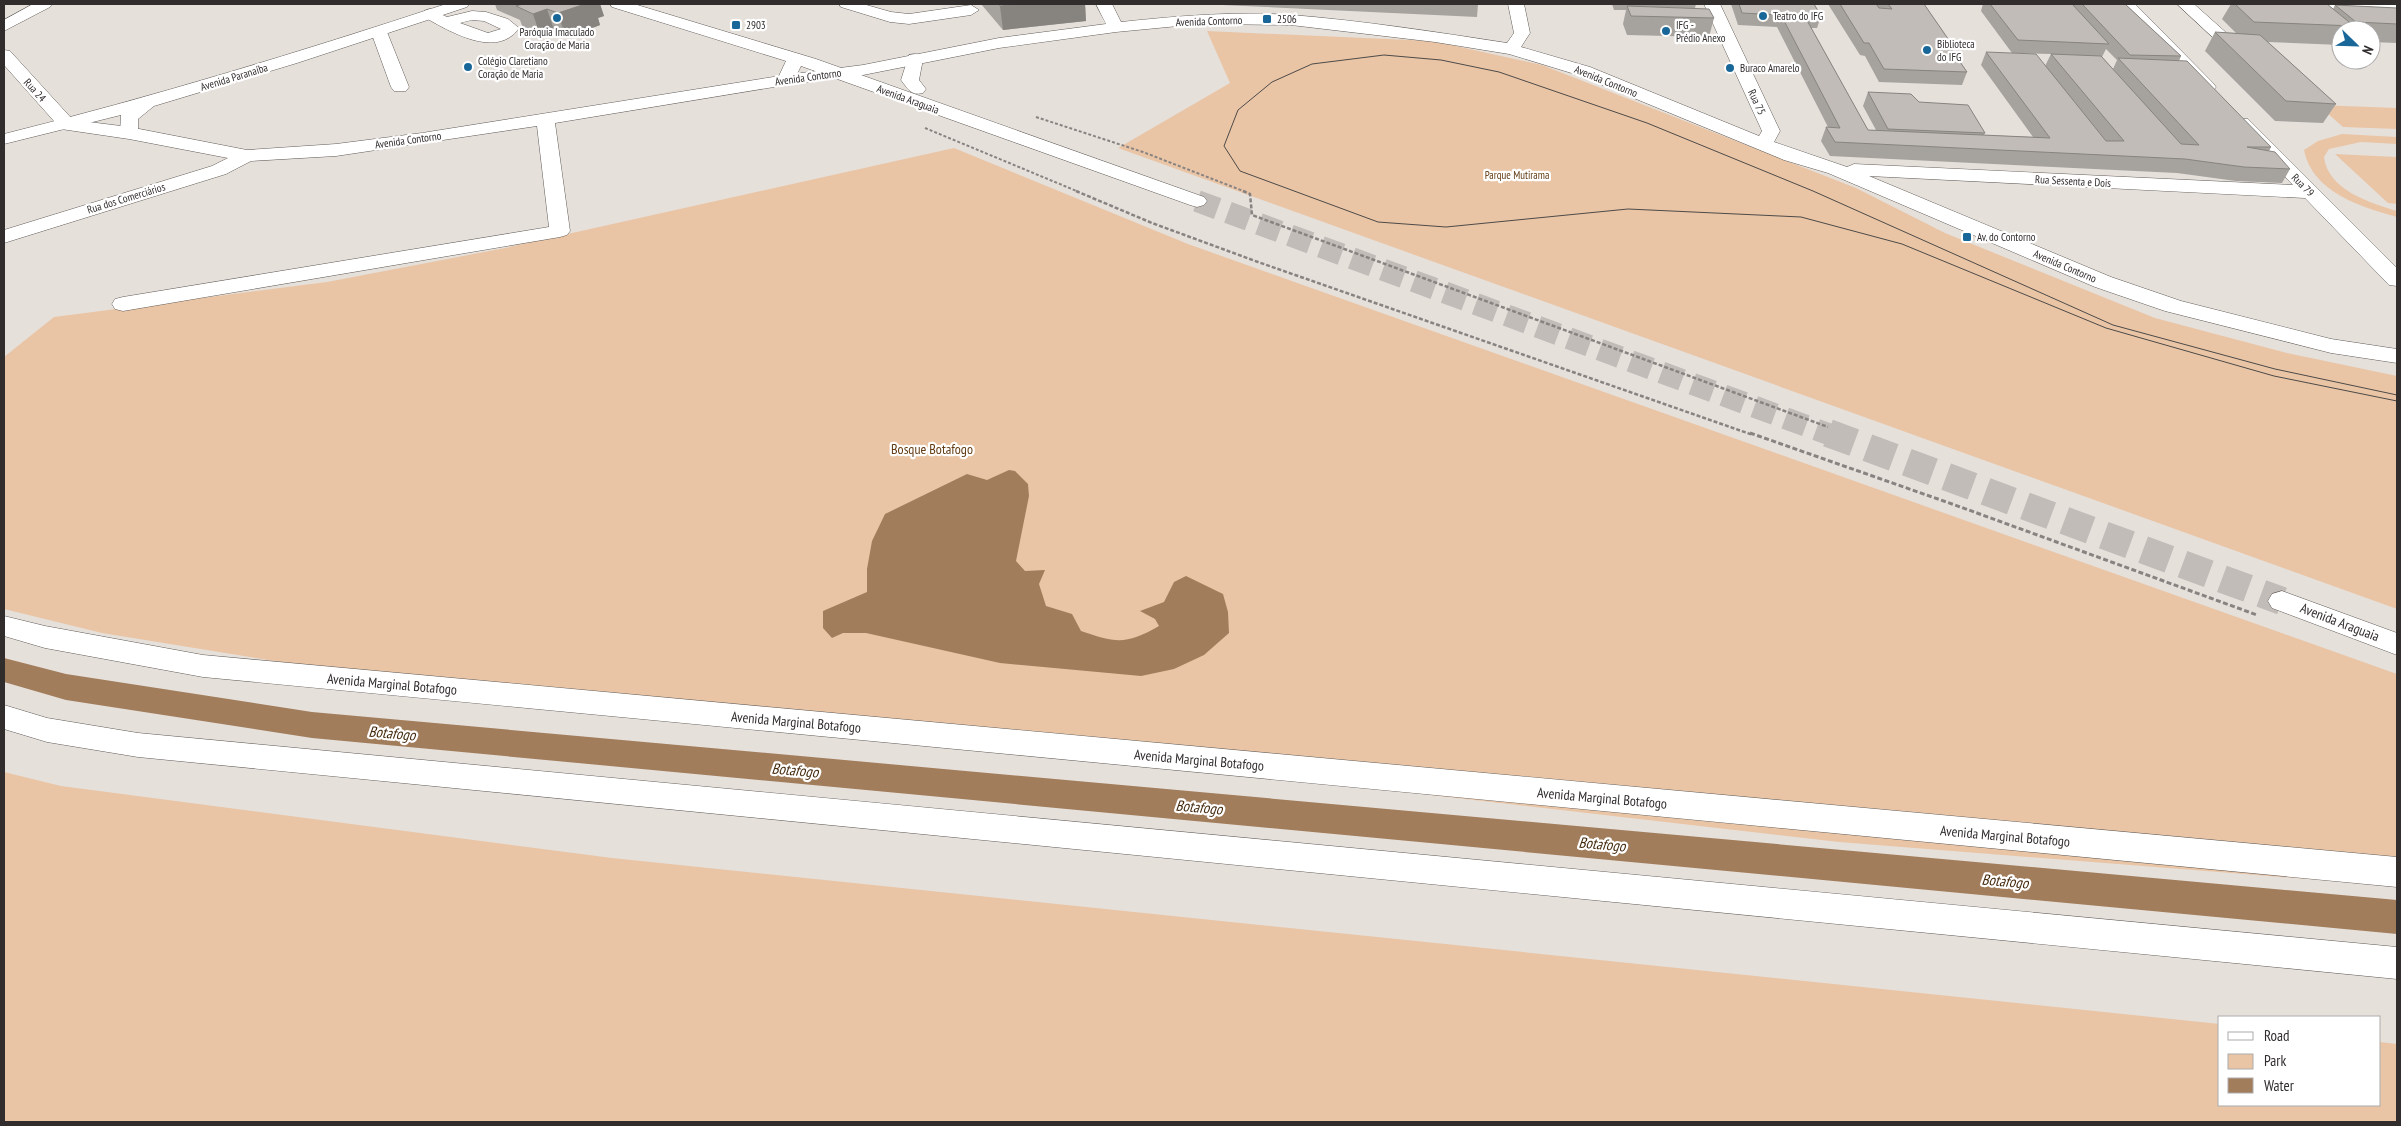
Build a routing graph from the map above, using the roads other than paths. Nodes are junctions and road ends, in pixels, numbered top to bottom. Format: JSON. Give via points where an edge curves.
{"nodes":[{"id":1,"x":44,"y":4,"type":"edge"},
{"id":2,"x":461,"y":4,"type":"edge"},
{"id":3,"x":618,"y":4,"type":"edge"},
{"id":4,"x":671,"y":4,"type":"edge"},
{"id":5,"x":847,"y":4,"type":"edge"},
{"id":6,"x":1104,"y":4,"type":"edge"},
{"id":7,"x":1516,"y":4,"type":"edge"},
{"id":8,"x":1712,"y":4,"type":"edge"},
{"id":9,"x":2126,"y":4,"type":"edge"},
{"id":10,"x":2185,"y":4,"type":"edge"},
{"id":11,"x":2276,"y":4,"type":"edge"},
{"id":12,"x":2326,"y":5,"type":"edge"},
{"id":13,"x":968,"y":7,"type":"edge"},
{"id":14,"x":2397,"y":9,"type":"edge"},
{"id":15,"x":430,"y":14,"type":"junction"},
{"id":16,"x":446,"y":23,"type":"dead end"},
{"id":17,"x":4,"y":26,"type":"edge"},
{"id":18,"x":1116,"y":27,"type":"junction"},
{"id":19,"x":379,"y":32,"type":"junction"},
{"id":20,"x":990,"y":32,"type":"junction"},
{"id":21,"x":2267,"y":47,"type":"edge"},
{"id":22,"x":1511,"y":49,"type":"junction"},
{"id":23,"x":4,"y":55,"type":"edge"},
{"id":24,"x":795,"y":59,"type":"junction"},
{"id":25,"x":915,"y":59,"type":"junction"},
{"id":26,"x":863,"y":70,"type":"junction"},
{"id":27,"x":836,"y":73,"type":"junction"},
{"id":28,"x":786,"y":80,"type":"junction"},
{"id":29,"x":400,"y":87,"type":"dead end"},
{"id":30,"x":917,"y":89,"type":"junction"},
{"id":31,"x":147,"y":103,"type":"junction"},
{"id":32,"x":545,"y":118,"type":"junction"},
{"id":33,"x":66,"y":125,"type":"junction"},
{"id":34,"x":129,"y":132,"type":"junction"},
{"id":35,"x":4,"y":139,"type":"edge"},
{"id":36,"x":1763,"y":145,"type":"junction"},
{"id":37,"x":247,"y":156,"type":"junction"},
{"id":38,"x":1836,"y":169,"type":"junction"},
{"id":39,"x":2310,"y":192,"type":"junction"},
{"id":40,"x":4,"y":237,"type":"edge"},
{"id":41,"x":2397,"y":280,"type":"edge"},
{"id":42,"x":124,"y":304,"type":"dead end"},
{"id":43,"x":2397,"y":356,"type":"edge"},
{"id":44,"x":2397,"y":624,"type":"edge"},
{"id":45,"x":4,"y":626,"type":"edge"},
{"id":46,"x":2397,"y":644,"type":"edge"},
{"id":47,"x":4,"y":717,"type":"edge"},
{"id":48,"x":2397,"y":872,"type":"edge"},
{"id":49,"x":2397,"y":963,"type":"edge"}],
"edges":[{"from":1,"to":17,"type":"street"},
{"from":2,"to":15,"type":"street","name":"Avenida Paranaíba"},
{"from":3,"to":24,"type":"street","name":"Avenida Araguaia"},
{"from":4,"to":26,"type":"street","name":"Avenida Araguaia"},
{"from":5,"to":13,"type":"street","via":[[890,17],[909,19]]},
{"from":6,"to":18,"type":"street"},
{"from":7,"to":22,"type":"street","via":[[1522,33]]},
{"from":8,"to":36,"type":"street","name":"Rua 75","via":[[1771,131]]},
{"from":9,"to":39,"type":"street","name":"Rua 79"},
{"from":10,"to":21,"type":"street","via":[[2226,41]]},
{"from":11,"to":12,"type":"street"},
{"from":12,"to":14,"type":"street"},
{"from":13,"to":20,"type":"street"},
{"from":15,"to":16,"type":"street"},
{"from":15,"to":19,"type":"street","name":"Avenida Paranaíba"},
{"from":18,"to":20,"type":"street","name":"Avenida Contorno"},
{"from":18,"to":22,"type":"street","name":"Avenida Contorno","via":[[1200,19],[1291,20]]},
{"from":19,"to":29,"type":"street"},
{"from":19,"to":31,"type":"street","name":"Avenida Paranaíba"},
{"from":20,"to":25,"type":"street","name":"Avenida Contorno"},
{"from":22,"to":36,"type":"street","name":"Avenida Contorno","via":[[1584,71]]},
{"from":23,"to":33,"type":"street","name":"Rua 24"},
{"from":24,"to":27,"type":"street","name":"Avenida Araguaia"},
{"from":24,"to":28,"type":"street"},
{"from":25,"to":26,"type":"street","name":"Avenida Contorno"},
{"from":25,"to":30,"type":"street","via":[[910,80]]},
{"from":26,"to":27,"type":"street","name":"Avenida Contorno"},
{"from":26,"to":30,"type":"street","name":"Avenida Araguaia"},
{"from":27,"to":28,"type":"street","name":"Avenida Contorno"},
{"from":27,"to":30,"type":"street","name":"Avenida Araguaia","via":[[1204,196]]},
{"from":28,"to":32,"type":"street","name":"Avenida Contorno"},
{"from":31,"to":33,"type":"street","name":"Avenida Paranaíba"},
{"from":31,"to":34,"type":"street","via":[[130,117]]},
{"from":32,"to":37,"type":"street","name":"Avenida Contorno","via":[[336,150]]},
{"from":32,"to":42,"type":"street","via":[[560,231]]},
{"from":33,"to":34,"type":"street","name":"Avenida Contorno"},
{"from":33,"to":35,"type":"street","name":"Avenida Paranaíba"},
{"from":34,"to":37,"type":"street","name":"Avenida Contorno"},
{"from":36,"to":38,"type":"street","name":"Avenida Contorno"},
{"from":37,"to":40,"type":"street","name":"Rua dos Comerciários","via":[[220,170]]},
{"from":38,"to":39,"type":"street","name":"Rua Sessenta e Dois"},
{"from":38,"to":43,"type":"street","name":"Avenida Contorno","via":[[2103,282],[2164,303],[2331,346]]},
{"from":39,"to":41,"type":"street","name":"Rua 79"},
{"from":44,"to":46,"type":"street","name":"Avenida Araguaia","via":[[2278,600]]},
{"from":45,"to":48,"type":"street","name":"Avenida Marginal Botafogo","via":[[46,637],[204,666]]},
{"from":47,"to":49,"type":"street","via":[[47,730],[138,745]]}]}
